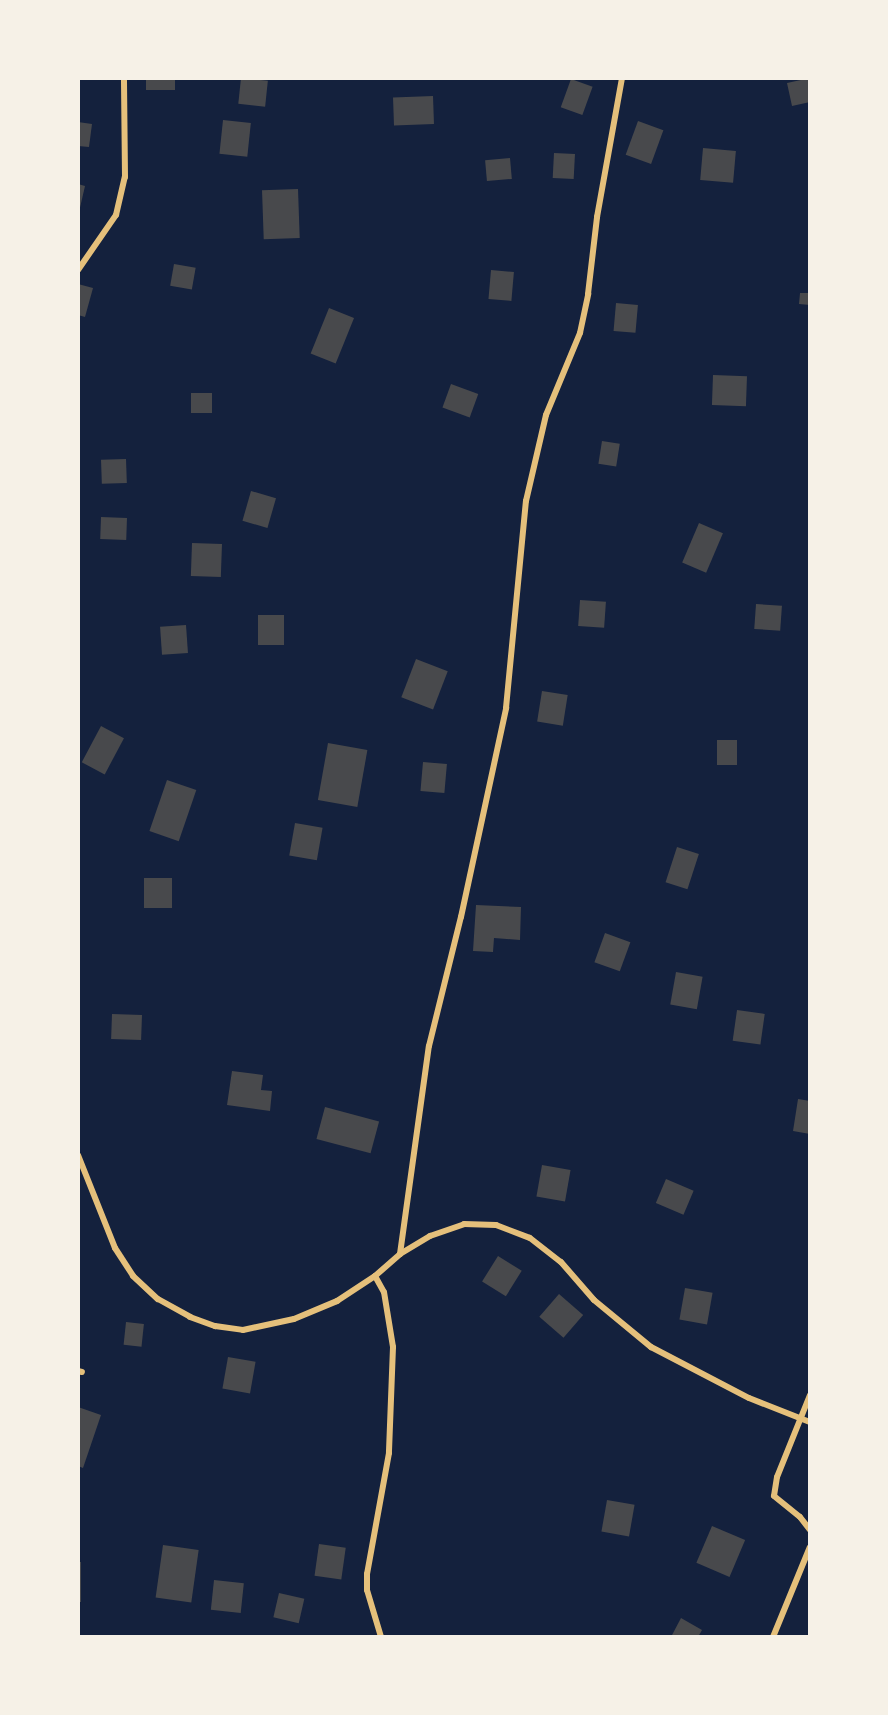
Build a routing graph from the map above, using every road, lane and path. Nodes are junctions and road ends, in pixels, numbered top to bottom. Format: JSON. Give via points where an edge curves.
{"nodes":[{"id":1,"x":124,"y":78,"type":"edge"},
{"id":2,"x":622,"y":78,"type":"edge"},
{"id":3,"x":78,"y":270,"type":"edge"},
{"id":4,"x":78,"y":1155,"type":"edge"},
{"id":5,"x":400,"y":1254,"type":"junction"},
{"id":6,"x":375,"y":1276,"type":"junction"},
{"id":7,"x":810,"y":1395,"type":"edge"},
{"id":8,"x":798,"y":1419,"type":"junction"},
{"id":9,"x":810,"y":1422,"type":"edge"},
{"id":10,"x":810,"y":1530,"type":"edge"},
{"id":11,"x":810,"y":1547,"type":"edge"},
{"id":12,"x":381,"y":1637,"type":"edge"},
{"id":13,"x":773,"y":1637,"type":"edge"}],
"edges":[{"from":1,"to":3,"type":"street","via":[[125,177],[116,215]]},
{"from":2,"to":5,"type":"street","via":[[580,333],[546,415],[526,501],[506,708],[429,1046]]},
{"from":4,"to":6,"type":"street","via":[[115,1248],[133,1276],[158,1299],[190,1317],[243,1330],[294,1319],[337,1301]]},
{"from":5,"to":6,"type":"street"},
{"from":5,"to":8,"type":"street","via":[[430,1236],[464,1224],[496,1225],[530,1238],[561,1262],[594,1300],[651,1347]]},
{"from":6,"to":12,"type":"street","via":[[384,1292],[393,1347],[389,1454],[367,1574],[367,1590]]},
{"from":7,"to":8,"type":"street"},
{"from":8,"to":9,"type":"street"},
{"from":8,"to":10,"type":"street","via":[[774,1496],[800,1516]]},
{"from":11,"to":13,"type":"street"}]}
